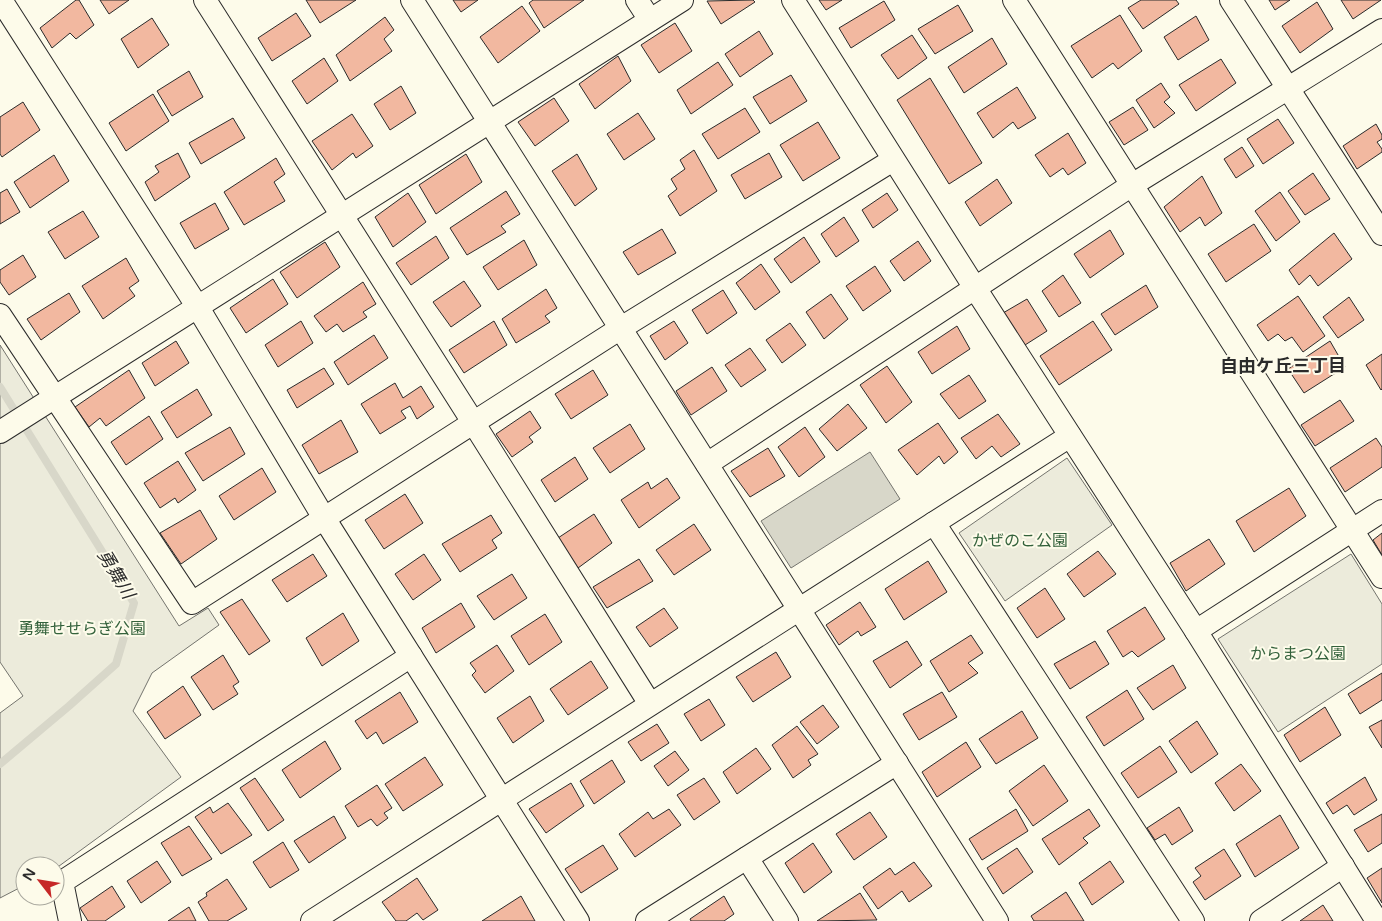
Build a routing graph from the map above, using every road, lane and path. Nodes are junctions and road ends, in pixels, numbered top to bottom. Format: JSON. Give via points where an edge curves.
{"nodes":[{"id":1,"x":1,"y":0,"type":"edge"},
{"id":2,"x":205,"y":0,"type":"edge"},
{"id":3,"x":412,"y":0,"type":"edge"},
{"id":4,"x":637,"y":0,"type":"edge"},
{"id":5,"x":682,"y":0,"type":"edge"},
{"id":6,"x":793,"y":0,"type":"edge"},
{"id":7,"x":1014,"y":0,"type":"edge"},
{"id":8,"x":1231,"y":0,"type":"edge"},
{"id":9,"x":650,"y":20,"type":"junction"},
{"id":10,"x":1382,"y":30,"type":"edge"},
{"id":11,"x":1288,"y":89,"type":"junction"},
{"id":12,"x":490,"y":122,"type":"junction"},
{"id":13,"x":894,"y":160,"type":"junction"},
{"id":14,"x":1132,"y":185,"type":"junction"},
{"id":15,"x":342,"y":215,"type":"junction"},
{"id":16,"x":1382,"y":234,"type":"edge"},
{"id":17,"x":975,"y":288,"type":"junction"},
{"id":18,"x":197,"y":306,"type":"junction"},
{"id":19,"x":0,"y":315,"type":"edge"},
{"id":20,"x":620,"y":328,"type":"junction"},
{"id":21,"x":48,"y":400,"type":"junction"},
{"id":22,"x":473,"y":422,"type":"junction"},
{"id":23,"x":0,"y":432,"type":"edge"},
{"id":24,"x":1070,"y":436,"type":"junction"},
{"id":25,"x":707,"y":464,"type":"junction"},
{"id":26,"x":1382,"y":511,"type":"edge"},
{"id":27,"x":324,"y":518,"type":"junction"},
{"id":28,"x":934,"y":523,"type":"junction"},
{"id":29,"x":1352,"y":530,"type":"junction"},
{"id":30,"x":1382,"y":577,"type":"edge"},
{"id":31,"x":799,"y":609,"type":"junction"},
{"id":32,"x":1196,"y":631,"type":"junction"},
{"id":33,"x":411,"y":656,"type":"junction"},
{"id":34,"x":650,"y":704,"type":"junction"},
{"id":35,"x":897,"y":763,"type":"junction"},
{"id":36,"x":501,"y":799,"type":"junction"},
{"id":37,"x":746,"y":858,"type":"junction"},
{"id":38,"x":1343,"y":866,"type":"junction"},
{"id":39,"x":70,"y":921,"type":"edge"},
{"id":40,"x":312,"y":921,"type":"edge"},
{"id":41,"x":578,"y":921,"type":"edge"},
{"id":42,"x":647,"y":921,"type":"edge"},
{"id":43,"x":786,"y":921,"type":"edge"},
{"id":44,"x":997,"y":921,"type":"edge"},
{"id":45,"x":1193,"y":921,"type":"edge"},
{"id":46,"x":1261,"y":921,"type":"edge"},
{"id":47,"x":1377,"y":921,"type":"edge"}],
"edges":[{"from":1,"to":18,"type":"street"},
{"from":2,"to":15,"type":"street"},
{"from":3,"to":12,"type":"street"},
{"from":4,"to":9,"type":"street"},
{"from":5,"to":9,"type":"street"},
{"from":6,"to":13,"type":"street"},
{"from":7,"to":14,"type":"street"},
{"from":8,"to":11,"type":"street"},
{"from":9,"to":12,"type":"street"},
{"from":10,"to":11,"type":"street"},
{"from":11,"to":14,"type":"street"},
{"from":11,"to":16,"type":"street"},
{"from":12,"to":15,"type":"street"},
{"from":12,"to":20,"type":"street"},
{"from":13,"to":17,"type":"street"},
{"from":13,"to":20,"type":"street"},
{"from":14,"to":17,"type":"street"},
{"from":14,"to":29,"type":"street"},
{"from":15,"to":18,"type":"street"},
{"from":15,"to":22,"type":"street"},
{"from":17,"to":24,"type":"street"},
{"from":17,"to":25,"type":"street"},
{"from":18,"to":21,"type":"street"},
{"from":18,"to":27,"type":"street"},
{"from":19,"to":21,"type":"street"},
{"from":20,"to":22,"type":"street"},
{"from":20,"to":25,"type":"street"},
{"from":21,"to":23,"type":"street"},
{"from":21,"to":27,"type":"street","via":[[192,603]]},
{"from":22,"to":27,"type":"street"},
{"from":22,"to":34,"type":"street"},
{"from":24,"to":28,"type":"street"},
{"from":24,"to":32,"type":"street"},
{"from":25,"to":31,"type":"street"},
{"from":26,"to":29,"type":"street"},
{"from":27,"to":33,"type":"street"},
{"from":28,"to":31,"type":"street"},
{"from":28,"to":45,"type":"street"},
{"from":29,"to":30,"type":"street"},
{"from":29,"to":32,"type":"street"},
{"from":31,"to":34,"type":"street"},
{"from":31,"to":35,"type":"street"},
{"from":32,"to":38,"type":"street"},
{"from":33,"to":36,"type":"street"},
{"from":33,"to":39,"type":"street","via":[[62,882]]},
{"from":34,"to":36,"type":"street"},
{"from":35,"to":37,"type":"street"},
{"from":35,"to":44,"type":"street"},
{"from":36,"to":40,"type":"street"},
{"from":36,"to":41,"type":"street"},
{"from":37,"to":42,"type":"street"},
{"from":37,"to":43,"type":"street"},
{"from":38,"to":46,"type":"street"},
{"from":38,"to":47,"type":"street"}]}
